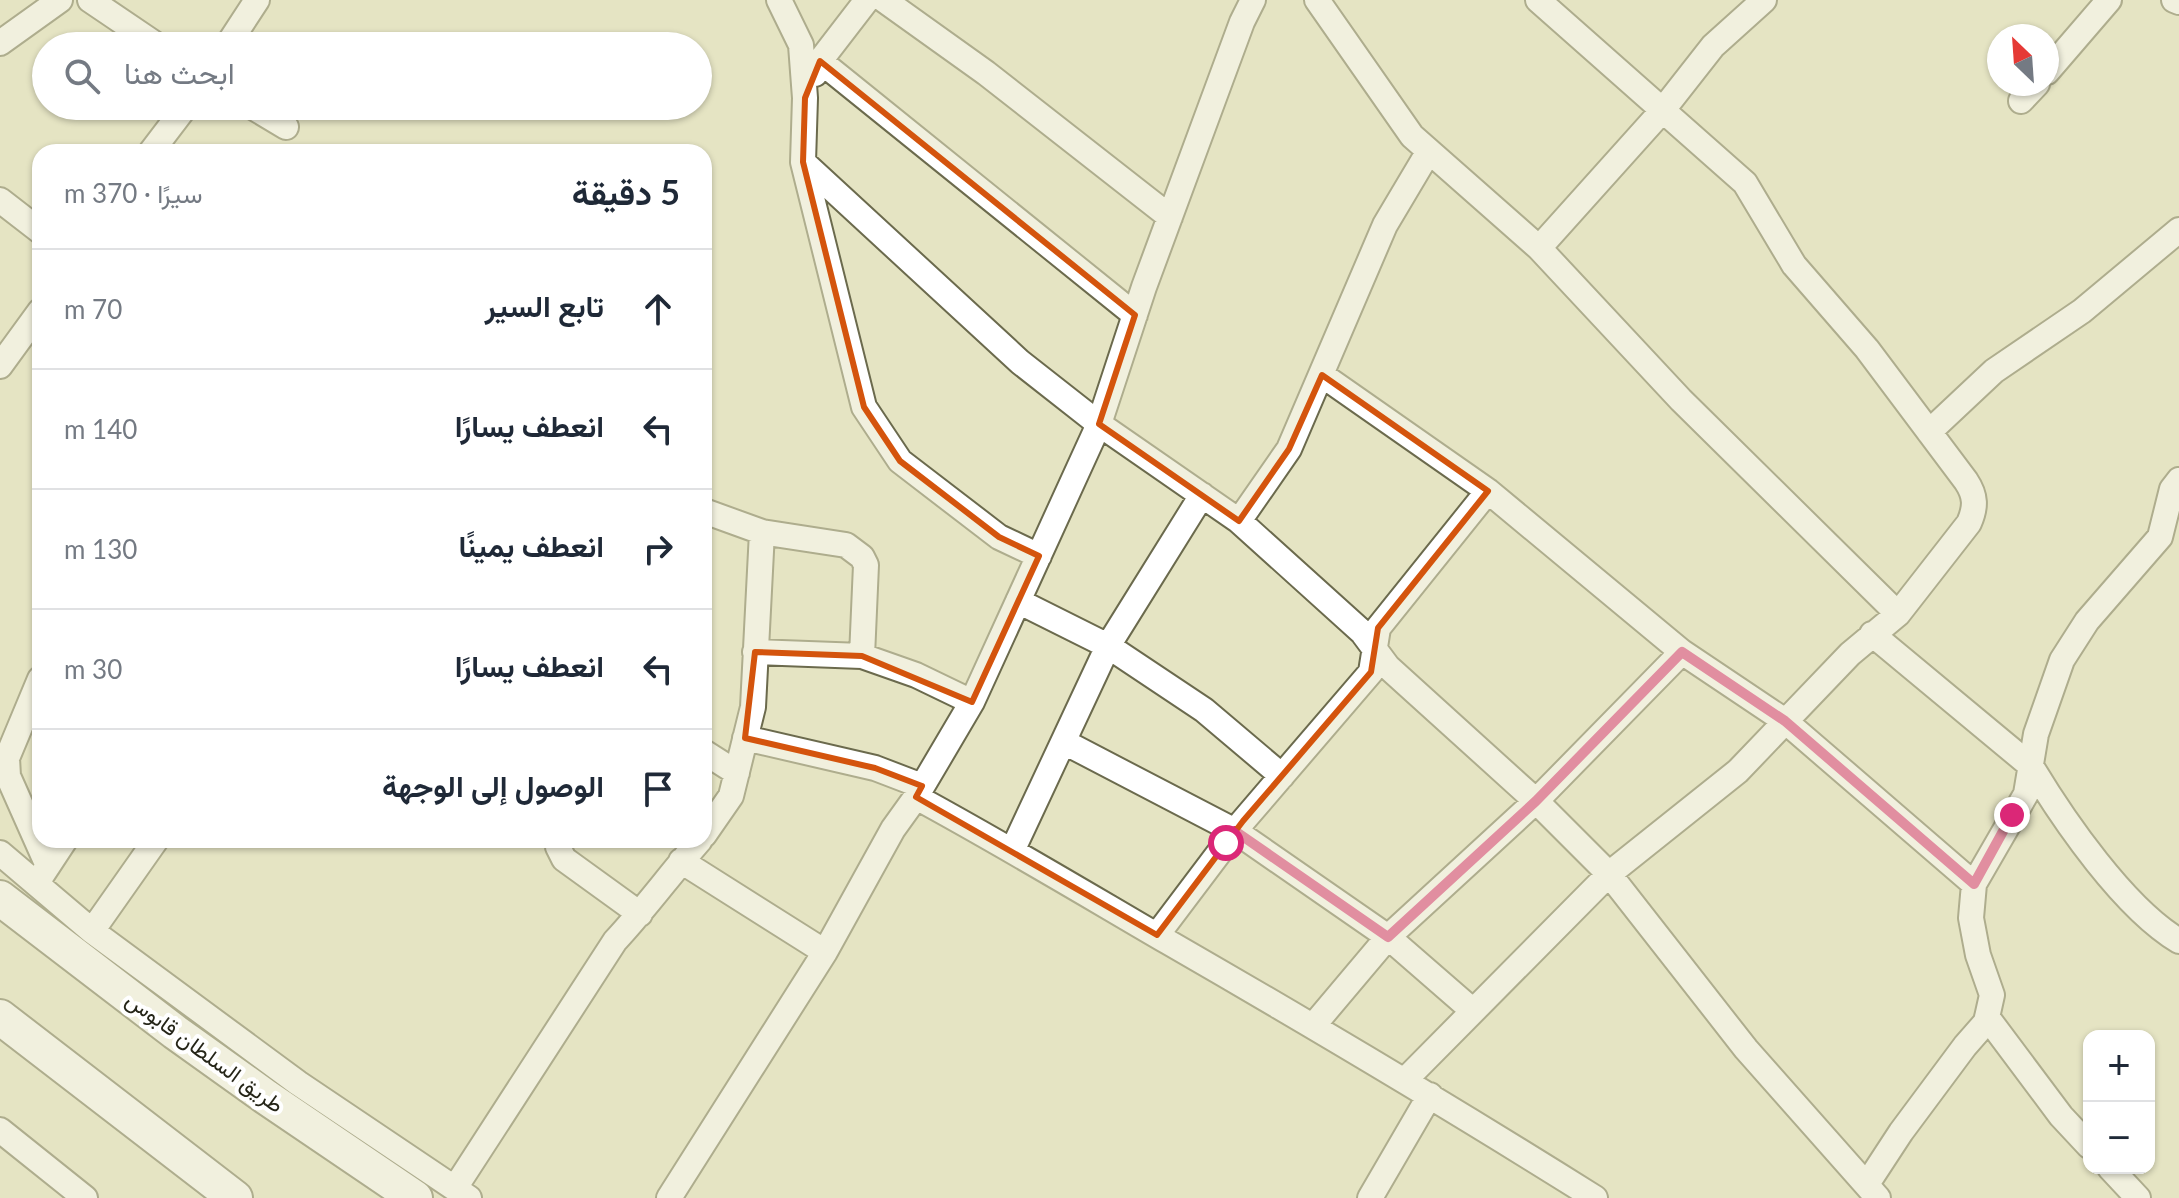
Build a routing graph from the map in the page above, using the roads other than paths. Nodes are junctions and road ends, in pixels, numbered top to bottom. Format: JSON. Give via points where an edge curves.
{"nodes":[{"id":1,"x":60,"y":0,"type":"edge"},
{"id":2,"x":90,"y":0,"type":"edge"},
{"id":3,"x":257,"y":0,"type":"edge"},
{"id":4,"x":779,"y":0,"type":"edge"},
{"id":5,"x":867,"y":0,"type":"edge"},
{"id":6,"x":884,"y":0,"type":"edge"},
{"id":7,"x":1253,"y":0,"type":"edge"},
{"id":8,"x":1317,"y":0,"type":"edge"},
{"id":9,"x":1538,"y":0,"type":"edge"},
{"id":10,"x":1764,"y":0,"type":"edge"},
{"id":11,"x":2109,"y":0,"type":"edge"},
{"id":12,"x":137,"y":32,"type":"edge"},
{"id":13,"x":236,"y":32,"type":"edge"},
{"id":14,"x":0,"y":43,"type":"edge"},
{"id":15,"x":2059,"y":58,"type":"edge"},
{"id":16,"x":820,"y":61,"type":"junction"},
{"id":17,"x":805,"y":98,"type":"junction"},
{"id":18,"x":1662,"y":111,"type":"junction"},
{"id":19,"x":175,"y":120,"type":"edge"},
{"id":20,"x":274,"y":120,"type":"edge"},
{"id":21,"x":286,"y":127,"type":"dead end"},
{"id":22,"x":157,"y":144,"type":"edge"},
{"id":23,"x":1429,"y":151,"type":"junction"},
{"id":24,"x":803,"y":162,"type":"junction"},
{"id":25,"x":0,"y":200,"type":"edge"},
{"id":26,"x":1170,"y":217,"type":"junction"},
{"id":27,"x":32,"y":225,"type":"edge"},
{"id":28,"x":2179,"y":230,"type":"edge"},
{"id":29,"x":1539,"y":248,"type":"junction"},
{"id":30,"x":1135,"y":315,"type":"junction"},
{"id":31,"x":32,"y":322,"type":"edge"},
{"id":32,"x":0,"y":366,"type":"edge"},
{"id":33,"x":1322,"y":375,"type":"junction"},
{"id":34,"x":1099,"y":424,"type":"junction"},
{"id":35,"x":1929,"y":432,"type":"junction"},
{"id":36,"x":2179,"y":480,"type":"edge"},
{"id":37,"x":1488,"y":491,"type":"junction"},
{"id":38,"x":1202,"y":495,"type":"junction"},
{"id":39,"x":712,"y":514,"type":"edge"},
{"id":40,"x":1239,"y":521,"type":"junction"},
{"id":41,"x":762,"y":532,"type":"junction"},
{"id":42,"x":1039,"y":556,"type":"junction"},
{"id":43,"x":1018,"y":601,"type":"junction"},
{"id":44,"x":1898,"y":614,"type":"junction"},
{"id":45,"x":1872,"y":634,"type":"junction"},
{"id":46,"x":1108,"y":646,"type":"junction"},
{"id":47,"x":1375,"y":649,"type":"junction"},
{"id":48,"x":755,"y":652,"type":"junction"},
{"id":49,"x":1682,"y":652,"type":"junction"},
{"id":50,"x":862,"y":656,"type":"junction"},
{"id":51,"x":32,"y":698,"type":"edge"},
{"id":52,"x":972,"y":702,"type":"junction"},
{"id":53,"x":1785,"y":721,"type":"junction"},
{"id":54,"x":745,"y":738,"type":"junction"},
{"id":55,"x":1064,"y":742,"type":"junction"},
{"id":56,"x":712,"y":757,"type":"edge"},
{"id":57,"x":2031,"y":766,"type":"junction"},
{"id":58,"x":737,"y":773,"type":"junction"},
{"id":59,"x":1282,"y":776,"type":"junction"},
{"id":60,"x":919,"y":792,"type":"junction"},
{"id":61,"x":1536,"y":801,"type":"junction"},
{"id":62,"x":712,"y":823,"type":"edge"},
{"id":63,"x":1235,"y":831,"type":"junction"},
{"id":64,"x":32,"y":846,"type":"edge"},
{"id":65,"x":33,"y":848,"type":"edge"},
{"id":66,"x":60,"y":848,"type":"edge"},
{"id":67,"x":150,"y":848,"type":"edge"},
{"id":68,"x":558,"y":848,"type":"edge"},
{"id":69,"x":693,"y":848,"type":"edge"},
{"id":70,"x":1013,"y":849,"type":"junction"},
{"id":71,"x":0,"y":853,"type":"edge"},
{"id":72,"x":681,"y":861,"type":"junction"},
{"id":73,"x":1609,"y":874,"type":"junction"},
{"id":74,"x":42,"y":875,"type":"junction"},
{"id":75,"x":1974,"y":884,"type":"junction"},
{"id":76,"x":0,"y":898,"type":"edge"},
{"id":77,"x":640,"y":914,"type":"junction"},
{"id":78,"x":92,"y":931,"type":"junction"},
{"id":79,"x":1157,"y":935,"type":"junction"},
{"id":80,"x":1388,"y":937,"type":"junction"},
{"id":81,"x":2179,"y":941,"type":"edge"},
{"id":82,"x":825,"y":952,"type":"junction"},
{"id":83,"x":1472,"y":1010,"type":"junction"},
{"id":84,"x":0,"y":1017,"type":"edge"},
{"id":85,"x":1987,"y":1017,"type":"junction"},
{"id":86,"x":1313,"y":1026,"type":"junction"},
{"id":87,"x":1405,"y":1080,"type":"junction"},
{"id":88,"x":1430,"y":1095,"type":"junction"},
{"id":89,"x":0,"y":1130,"type":"edge"},
{"id":90,"x":2083,"y":1140,"type":"edge"},
{"id":91,"x":2115,"y":1174,"type":"edge"},
{"id":92,"x":1873,"y":1191,"type":"edge"},
{"id":93,"x":462,"y":1193,"type":"edge"},
{"id":94,"x":2133,"y":1196,"type":"edge"},
{"id":95,"x":85,"y":1198,"type":"edge"},
{"id":96,"x":235,"y":1198,"type":"edge"},
{"id":97,"x":415,"y":1198,"type":"edge"},
{"id":98,"x":669,"y":1198,"type":"edge"},
{"id":99,"x":1370,"y":1198,"type":"edge"},
{"id":100,"x":1595,"y":1198,"type":"edge"}],
"edges":[{"from":1,"to":14,"type":"street"},
{"from":2,"to":12,"type":"street"},
{"from":3,"to":13,"type":"street"},
{"from":4,"to":17,"type":"street","via":[[801,45]]},
{"from":5,"to":16,"type":"street"},
{"from":6,"to":26,"type":"street"},
{"from":7,"to":26,"type":"street"},
{"from":8,"to":23,"type":"street","via":[[1412,136]]},
{"from":9,"to":18,"type":"street"},
{"from":10,"to":18,"type":"street","via":[[1713,46]]},
{"from":11,"to":15,"type":"street"},
{"from":16,"to":17,"type":"street"},
{"from":16,"to":30,"type":"street"},
{"from":17,"to":24,"type":"street"},
{"from":18,"to":29,"type":"street"},
{"from":18,"to":35,"type":"street","via":[[1745,183],[1794,265]]},
{"from":19,"to":22,"type":"street"},
{"from":20,"to":21,"type":"street"},
{"from":23,"to":29,"type":"street"},
{"from":23,"to":33,"type":"street","via":[[1385,225]]},
{"from":24,"to":34,"type":"street","via":[[1020,362]]},
{"from":24,"to":42,"type":"street","via":[[864,407],[900,461],[999,537]]},
{"from":25,"to":27,"type":"street"},
{"from":26,"to":30,"type":"street"},
{"from":28,"to":35,"type":"street","via":[[2082,311],[1994,371]]},
{"from":29,"to":44,"type":"street","via":[[1681,400]]},
{"from":30,"to":34,"type":"street"},
{"from":31,"to":32,"type":"street"},
{"from":33,"to":37,"type":"street"},
{"from":33,"to":40,"type":"street","via":[[1289,449]]},
{"from":34,"to":38,"type":"street"},
{"from":34,"to":42,"type":"street"},
{"from":35,"to":44,"type":"street","via":[[1972,490],[1974,513]]},
{"from":36,"to":57,"type":"street","via":[[2160,537],[2087,621],[2062,660],[2036,734]]},
{"from":37,"to":47,"type":"street","via":[[1378,628]]},
{"from":37,"to":49,"type":"street"},
{"from":38,"to":40,"type":"street"},
{"from":38,"to":46,"type":"street"},
{"from":39,"to":41,"type":"street"},
{"from":40,"to":47,"type":"street"},
{"from":41,"to":48,"type":"street"},
{"from":41,"to":50,"type":"street","via":[[846,545],[862,557]]},
{"from":42,"to":43,"type":"street"},
{"from":43,"to":46,"type":"street"},
{"from":43,"to":52,"type":"street"},
{"from":44,"to":45,"type":"street"},
{"from":45,"to":53,"type":"street"},
{"from":45,"to":57,"type":"street"},
{"from":46,"to":55,"type":"street"},
{"from":46,"to":59,"type":"street","via":[[1204,710]]},
{"from":47,"to":59,"type":"street","via":[[1371,672]]},
{"from":47,"to":61,"type":"street","via":[[1388,667]]},
{"from":48,"to":50,"type":"street"},
{"from":48,"to":54,"type":"street","via":[[753,707]]},
{"from":49,"to":53,"type":"street"},
{"from":49,"to":61,"type":"street"},
{"from":50,"to":52,"type":"street"},
{"from":51,"to":64,"type":"street","via":[[7,758]]},
{"from":52,"to":60,"type":"street"},
{"from":53,"to":73,"type":"street","via":[[1738,771]]},
{"from":53,"to":75,"type":"street"},
{"from":54,"to":58,"type":"street"},
{"from":54,"to":60,"type":"street","via":[[875,768]]},
{"from":55,"to":63,"type":"street"},
{"from":55,"to":70,"type":"street"},
{"from":56,"to":58,"type":"street"},
{"from":57,"to":75,"type":"street","via":[[2026,794]]},
{"from":57,"to":81,"type":"street","via":[[2118,888]]},
{"from":58,"to":62,"type":"street","via":[[731,796]]},
{"from":59,"to":63,"type":"street"},
{"from":60,"to":70,"type":"street"},
{"from":60,"to":82,"type":"street"},
{"from":61,"to":73,"type":"street"},
{"from":61,"to":80,"type":"street"},
{"from":63,"to":79,"type":"street"},
{"from":63,"to":80,"type":"street"},
{"from":65,"to":74,"type":"street"},
{"from":66,"to":74,"type":"street"},
{"from":67,"to":78,"type":"street"},
{"from":68,"to":77,"type":"street","via":[[564,859]]},
{"from":69,"to":72,"type":"street"},
{"from":70,"to":79,"type":"street"},
{"from":71,"to":74,"type":"street"},
{"from":72,"to":77,"type":"street"},
{"from":72,"to":82,"type":"street"},
{"from":73,"to":83,"type":"street"},
{"from":73,"to":92,"type":"street","via":[[1746,1049]]},
{"from":74,"to":78,"type":"street"},
{"from":75,"to":85,"type":"street","via":[[1971,918],[1992,995]]},
{"from":76,"to":97,"type":"highway","name":"طريق السلطان قابوس","via":[[175,1032]]},
{"from":77,"to":93,"type":"street","via":[[615,941]]},
{"from":78,"to":93,"type":"street","via":[[298,1083]]},
{"from":79,"to":86,"type":"street"},
{"from":80,"to":83,"type":"street"},
{"from":80,"to":86,"type":"street"},
{"from":82,"to":98,"type":"street"},
{"from":83,"to":87,"type":"street"},
{"from":84,"to":96,"type":"highway"},
{"from":85,"to":90,"type":"street"},
{"from":85,"to":92,"type":"street","via":[[1901,1132]]},
{"from":86,"to":87,"type":"street"},
{"from":87,"to":88,"type":"street"},
{"from":88,"to":99,"type":"street"},
{"from":88,"to":100,"type":"street"},
{"from":89,"to":95,"type":"street"},
{"from":91,"to":94,"type":"street"}]}
